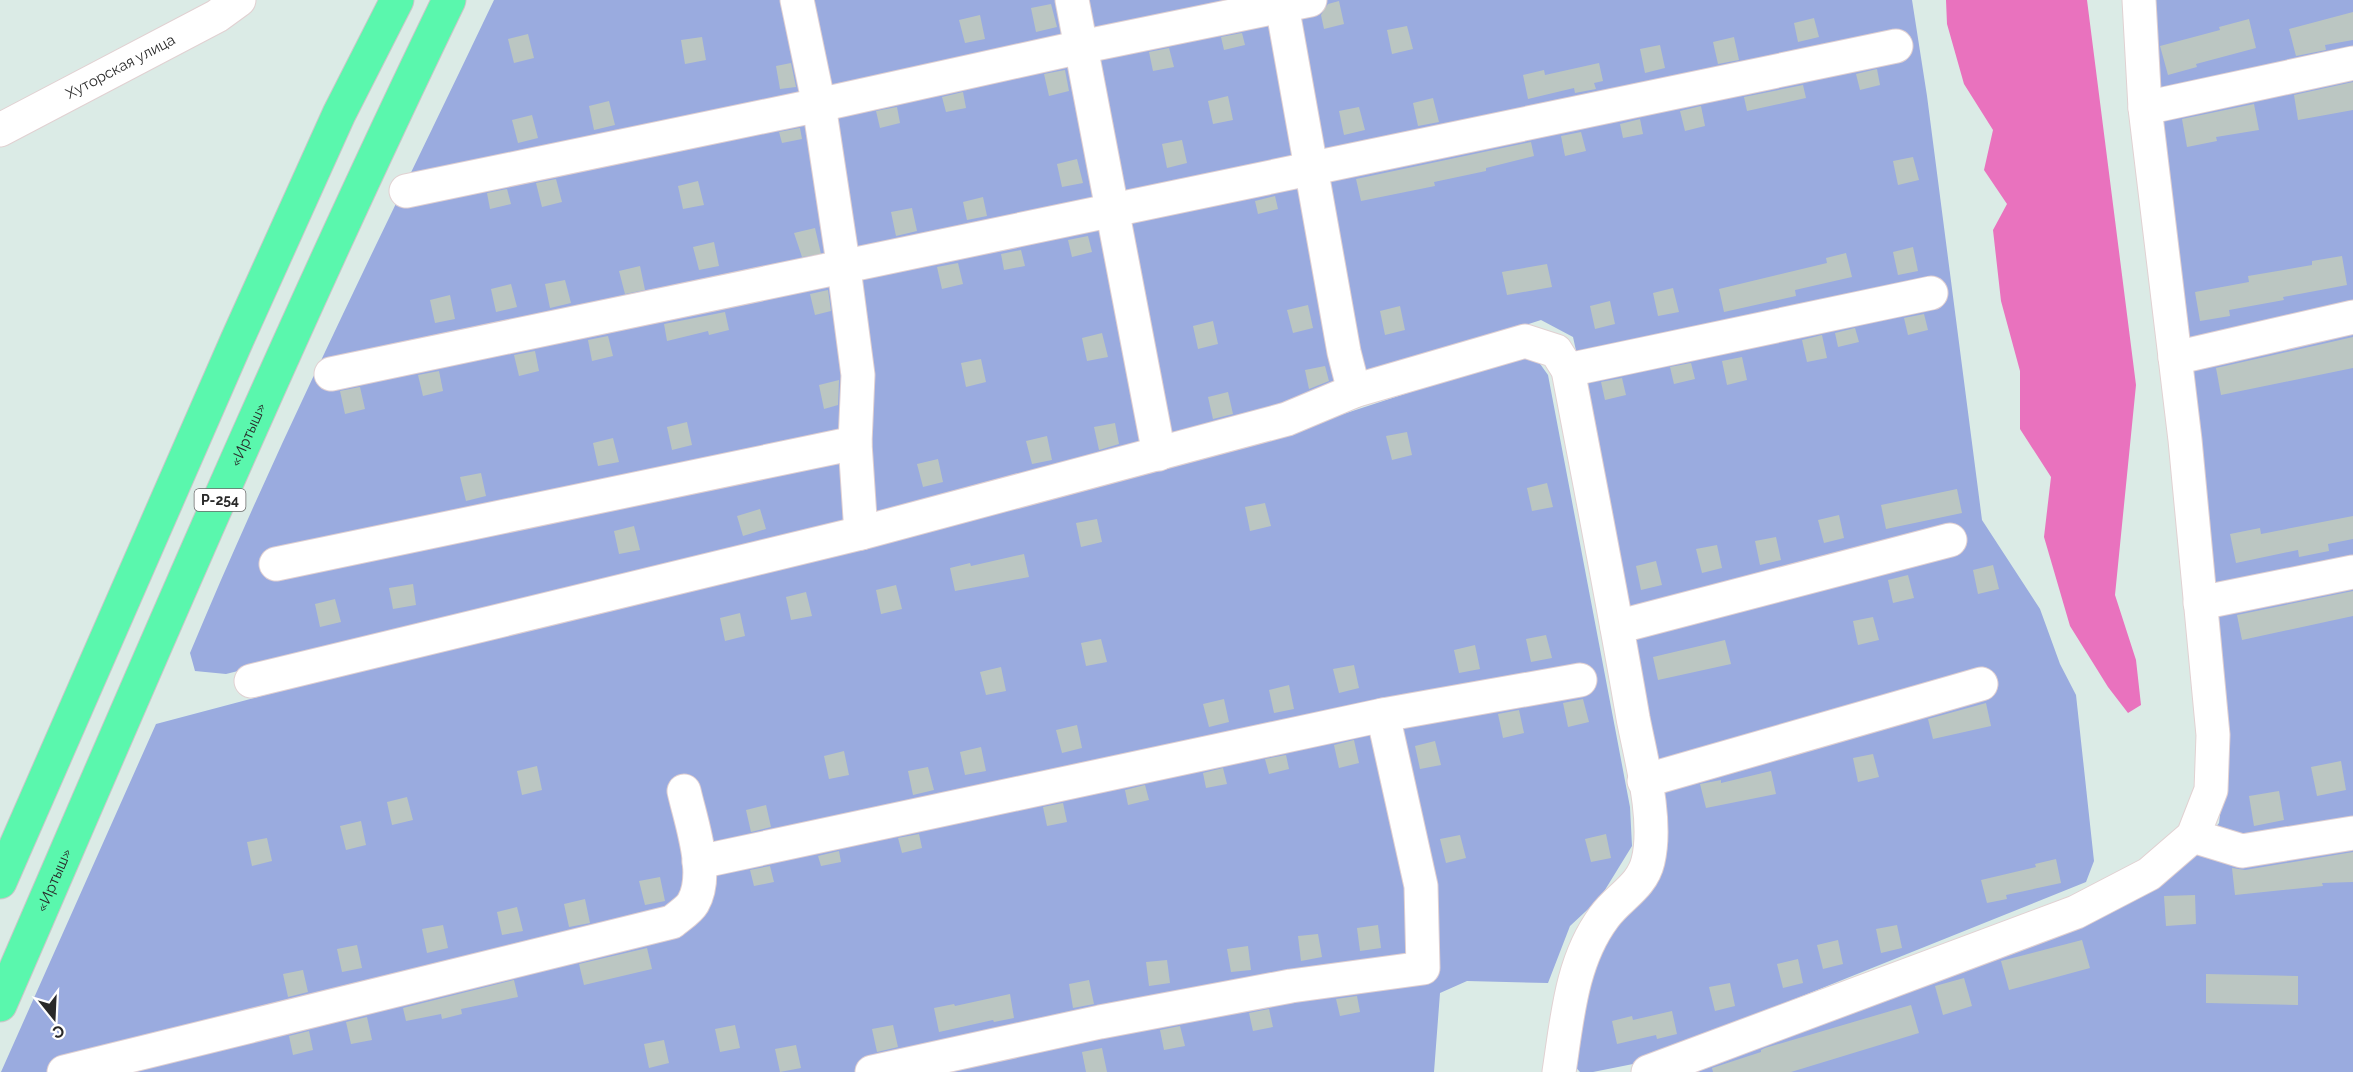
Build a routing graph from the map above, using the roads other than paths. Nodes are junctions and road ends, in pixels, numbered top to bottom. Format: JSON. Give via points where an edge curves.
{"nodes":[{"id":1,"x":239,"y":0,"type":"edge"},
{"id":2,"x":397,"y":0,"type":"edge"},
{"id":3,"x":449,"y":0,"type":"edge"},
{"id":4,"x":797,"y":0,"type":"edge"},
{"id":5,"x":1072,"y":0,"type":"edge"},
{"id":6,"x":2139,"y":0,"type":"edge"},
{"id":7,"x":1291,"y":2,"type":"edge"},
{"id":8,"x":1896,"y":46,"type":"dead end"},
{"id":9,"x":1081,"y":47,"type":"junction"},
{"id":10,"x":2353,"y":63,"type":"edge"},
{"id":11,"x":819,"y":105,"type":"junction"},
{"id":12,"x":2145,"y":108,"type":"junction"},
{"id":13,"x":0,"y":130,"type":"edge"},
{"id":14,"x":1311,"y":170,"type":"junction"},
{"id":15,"x":406,"y":191,"type":"dead end"},
{"id":16,"x":1111,"y":211,"type":"junction"},
{"id":17,"x":844,"y":269,"type":"junction"},
{"id":18,"x":1931,"y":293,"type":"dead end"},
{"id":19,"x":2353,"y":317,"type":"edge"},
{"id":20,"x":2175,"y":358,"type":"junction"},
{"id":21,"x":1568,"y":370,"type":"junction"},
{"id":22,"x":332,"y":374,"type":"dead end"},
{"id":23,"x":1354,"y":391,"type":"junction"},
{"id":24,"x":855,"y":443,"type":"junction"},
{"id":25,"x":1159,"y":454,"type":"junction"},
{"id":26,"x":861,"y":533,"type":"junction"},
{"id":27,"x":1950,"y":540,"type":"dead end"},
{"id":28,"x":276,"y":564,"type":"dead end"},
{"id":29,"x":2353,"y":572,"type":"edge"},
{"id":30,"x":2200,"y":603,"type":"junction"},
{"id":31,"x":1617,"y":627,"type":"junction"},
{"id":32,"x":1580,"y":680,"type":"dead end"},
{"id":33,"x":251,"y":681,"type":"dead end"},
{"id":34,"x":1981,"y":684,"type":"dead end"},
{"id":35,"x":1383,"y":715,"type":"junction"},
{"id":36,"x":1644,"y":781,"type":"junction"},
{"id":37,"x":684,"y":791,"type":"dead end"},
{"id":38,"x":2353,"y":832,"type":"edge"},
{"id":39,"x":2193,"y":836,"type":"junction"},
{"id":40,"x":699,"y":862,"type":"junction"},
{"id":41,"x":0,"y":882,"type":"edge"},
{"id":42,"x":0,"y":1005,"type":"edge"},
{"id":43,"x":64,"y":1072,"type":"edge"},
{"id":44,"x":872,"y":1072,"type":"edge"},
{"id":45,"x":1559,"y":1072,"type":"edge"},
{"id":46,"x":1648,"y":1072,"type":"edge"}],
"edges":[{"from":1,"to":13,"type":"street","name":"Хуторская улица","via":[[217,16]]},
{"from":2,"to":41,"type":"highway","number":"Р-254","via":[[339,114],[242,329]]},
{"from":3,"to":42,"type":"highway","name":"«Иртыш»","number":"Р-254","via":[[280,362]]},
{"from":4,"to":11,"type":"street"},
{"from":5,"to":9,"type":"street"},
{"from":6,"to":12,"type":"street"},
{"from":7,"to":9,"type":"street"},
{"from":7,"to":14,"type":"street"},
{"from":8,"to":14,"type":"street"},
{"from":9,"to":11,"type":"street"},
{"from":9,"to":16,"type":"street"},
{"from":10,"to":12,"type":"street"},
{"from":11,"to":15,"type":"street"},
{"from":11,"to":17,"type":"street"},
{"from":12,"to":20,"type":"street"},
{"from":14,"to":16,"type":"street"},
{"from":14,"to":23,"type":"street"},
{"from":16,"to":17,"type":"street"},
{"from":16,"to":25,"type":"street"},
{"from":17,"to":22,"type":"street"},
{"from":17,"to":24,"type":"street","via":[[858,375]]},
{"from":18,"to":21,"type":"street"},
{"from":19,"to":20,"type":"street"},
{"from":20,"to":30,"type":"street"},
{"from":21,"to":23,"type":"street","via":[[1556,351],[1525,340]]},
{"from":21,"to":31,"type":"street"},
{"from":23,"to":25,"type":"street","via":[[1287,418]]},
{"from":24,"to":26,"type":"street"},
{"from":24,"to":28,"type":"street"},
{"from":25,"to":26,"type":"street"},
{"from":26,"to":33,"type":"street"},
{"from":27,"to":31,"type":"street"},
{"from":29,"to":30,"type":"street"},
{"from":30,"to":39,"type":"street","via":[[2213,735],[2211,790]]},
{"from":31,"to":36,"type":"street"},
{"from":32,"to":35,"type":"street"},
{"from":34,"to":36,"type":"street"},
{"from":35,"to":40,"type":"street"},
{"from":35,"to":44,"type":"street","via":[[1421,886],[1423,968],[1291,986]]},
{"from":36,"to":45,"type":"street","via":[[1652,824],[1648,862],[1634,888],[1604,916],[1586,948],[1571,992]]},
{"from":37,"to":40,"type":"street"},
{"from":38,"to":39,"type":"street","via":[[2242,851]]},
{"from":39,"to":46,"type":"street","via":[[2149,874],[2076,912]]},
{"from":40,"to":43,"type":"street","via":[[693,904],[672,922]]}]}
